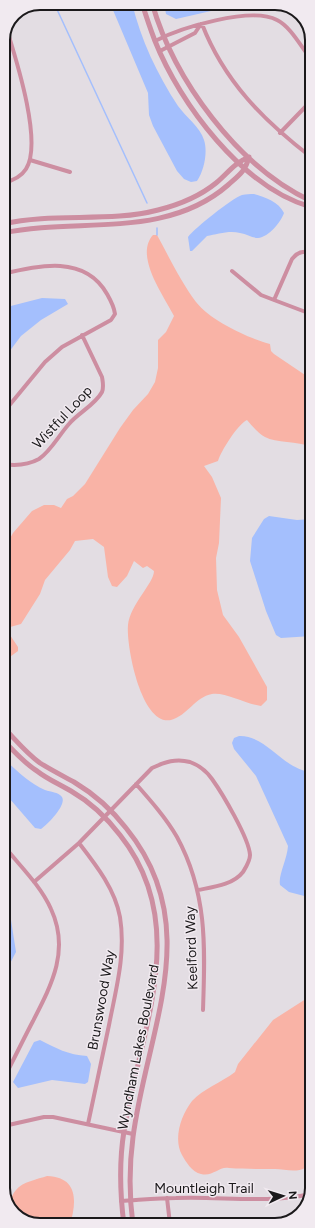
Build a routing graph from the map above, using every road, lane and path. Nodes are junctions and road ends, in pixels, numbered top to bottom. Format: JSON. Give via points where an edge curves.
{"nodes":[{"id":1,"x":144,"y":10,"type":"edge"},
{"id":2,"x":155,"y":10,"type":"edge"},
{"id":3,"x":202,"y":24,"type":"junction"},
{"id":4,"x":164,"y":36,"type":"junction"},
{"id":5,"x":10,"y":39,"type":"edge"},
{"id":6,"x":155,"y":41,"type":"junction"},
{"id":7,"x":168,"y":46,"type":"junction"},
{"id":8,"x":160,"y":51,"type":"junction"},
{"id":9,"x":305,"y":51,"type":"edge"},
{"id":10,"x":305,"y":107,"type":"edge"},
{"id":11,"x":280,"y":134,"type":"junction"},
{"id":12,"x":305,"y":153,"type":"edge"},
{"id":13,"x":249,"y":157,"type":"junction"},
{"id":14,"x":30,"y":160,"type":"junction"},
{"id":15,"x":238,"y":162,"type":"junction"},
{"id":16,"x":246,"y":169,"type":"junction"},
{"id":17,"x":70,"y":172,"type":"dead end"},
{"id":18,"x":10,"y":180,"type":"edge"},
{"id":19,"x":305,"y":197,"type":"edge"},
{"id":20,"x":305,"y":206,"type":"edge"},
{"id":21,"x":10,"y":223,"type":"edge"},
{"id":22,"x":10,"y":232,"type":"edge"},
{"id":23,"x":305,"y":251,"type":"edge"},
{"id":24,"x":232,"y":271,"type":"dead end"},
{"id":25,"x":10,"y":272,"type":"edge"},
{"id":26,"x":274,"y":300,"type":"junction"},
{"id":27,"x":305,"y":312,"type":"edge"},
{"id":28,"x":82,"y":335,"type":"junction"},
{"id":29,"x":10,"y":404,"type":"edge"},
{"id":30,"x":10,"y":465,"type":"edge"},
{"id":31,"x":10,"y":734,"type":"edge"},
{"id":32,"x":10,"y":746,"type":"edge"},
{"id":33,"x":136,"y":784,"type":"junction"},
{"id":34,"x":111,"y":810,"type":"junction"},
{"id":35,"x":104,"y":817,"type":"junction"},
{"id":36,"x":79,"y":843,"type":"junction"},
{"id":37,"x":10,"y":853,"type":"edge"},
{"id":38,"x":34,"y":882,"type":"junction"},
{"id":39,"x":198,"y":890,"type":"junction"},
{"id":40,"x":202,"y":1010,"type":"dead end"},
{"id":41,"x":10,"y":1066,"type":"edge"},
{"id":42,"x":88,"y":1124,"type":"junction"},
{"id":43,"x":10,"y":1125,"type":"edge"},
{"id":44,"x":124,"y":1132,"type":"junction"},
{"id":45,"x":133,"y":1134,"type":"junction"},
{"id":46,"x":304,"y":1195,"type":"edge"},
{"id":47,"x":167,"y":1198,"type":"junction"},
{"id":48,"x":130,"y":1200,"type":"junction"},
{"id":49,"x":121,"y":1201,"type":"junction"},
{"id":50,"x":123,"y":1218,"type":"edge"},
{"id":51,"x":132,"y":1218,"type":"edge"},
{"id":52,"x":169,"y":1218,"type":"edge"}],
"edges":[{"from":1,"to":6,"type":"street"},
{"from":2,"to":4,"type":"street"},
{"from":3,"to":4,"type":"street"},
{"from":3,"to":7,"type":"street","via":[[195,33]]},
{"from":3,"to":9,"type":"street","via":[[249,15],[264,15],[284,25]]},
{"from":3,"to":11,"type":"street","via":[[209,42],[234,83]]},
{"from":4,"to":6,"type":"street"},
{"from":4,"to":7,"type":"street"},
{"from":5,"to":14,"type":"street","via":[[20,70],[31,135]]},
{"from":6,"to":8,"type":"street"},
{"from":7,"to":8,"type":"street"},
{"from":7,"to":13,"type":"street","via":[[201,103],[229,138]]},
{"from":8,"to":15,"type":"street","via":[[180,89],[204,123]]},
{"from":10,"to":11,"type":"street"},
{"from":11,"to":12,"type":"street"},
{"from":13,"to":15,"type":"street"},
{"from":13,"to":16,"type":"street"},
{"from":13,"to":19,"type":"street"},
{"from":14,"to":17,"type":"street"},
{"from":14,"to":18,"type":"street","via":[[21,175]]},
{"from":15,"to":16,"type":"street"},
{"from":15,"to":21,"type":"street","via":[[216,183],[189,199],[158,210]]},
{"from":16,"to":20,"type":"street","via":[[273,190]]},
{"from":16,"to":22,"type":"street","via":[[221,191],[188,210],[165,217],[134,223],[40,227]]},
{"from":23,"to":26,"type":"street","via":[[297,253],[292,259]]},
{"from":24,"to":26,"type":"street","via":[[261,294]]},
{"from":25,"to":28,"type":"street","via":[[31,267],[59,265],[79,269],[92,276],[102,285],[116,314],[111,320]]},
{"from":26,"to":27,"type":"street"},
{"from":28,"to":29,"type":"street","via":[[62,347],[45,362]]},
{"from":28,"to":30,"type":"street","name":"Wistful Loop","via":[[102,377],[102,392],[96,401],[69,423],[40,458]]},
{"from":31,"to":34,"type":"street","name":"Wyndham Lakes Boulevard","via":[[39,762],[87,791]]},
{"from":32,"to":35,"type":"street","name":"Wyndham Lakes Boulevard","via":[[35,770],[82,798]]},
{"from":33,"to":34,"type":"street"},
{"from":33,"to":39,"type":"street","name":"Keelford Way","via":[[177,837]]},
{"from":33,"to":39,"type":"street","via":[[152,768],[164,762],[178,760],[191,763],[212,778],[234,815],[248,846],[248,864],[242,873],[225,884]]},
{"from":34,"to":35,"type":"street"},
{"from":34,"to":45,"type":"street","name":"Wyndham Lakes Boulevard","via":[[135,840],[152,870],[159,889],[167,928],[165,984]]},
{"from":35,"to":36,"type":"street"},
{"from":35,"to":44,"type":"street","name":"Wyndham Lakes Boulevard","via":[[128,845],[143,873],[158,928],[156,978]]},
{"from":36,"to":38,"type":"street"},
{"from":36,"to":42,"type":"street","name":"Brunswood Way","via":[[98,867],[110,888],[120,916],[122,941],[119,974]]},
{"from":37,"to":38,"type":"street"},
{"from":38,"to":41,"type":"street","via":[[55,918],[60,942],[59,963],[52,985]]},
{"from":39,"to":40,"type":"street","name":"Keelford Way","via":[[205,953]]},
{"from":42,"to":43,"type":"street","via":[[44,1116]]},
{"from":42,"to":44,"type":"street"},
{"from":44,"to":45,"type":"street"},
{"from":44,"to":49,"type":"street","name":"Wyndham Lakes Boulevard"},
{"from":45,"to":48,"type":"street","name":"Wyndham Lakes Boulevard"},
{"from":46,"to":47,"type":"street","name":"Mountleigh Trail","via":[[283,1199]]},
{"from":47,"to":48,"type":"street","name":"Mountleigh Trail"},
{"from":47,"to":52,"type":"street"},
{"from":48,"to":49,"type":"street","name":"Mountleigh Trail"},
{"from":48,"to":51,"type":"street","name":"Wyndham Lakes Boulevard"},
{"from":49,"to":50,"type":"street","name":"Wyndham Lakes Boulevard"}]}
